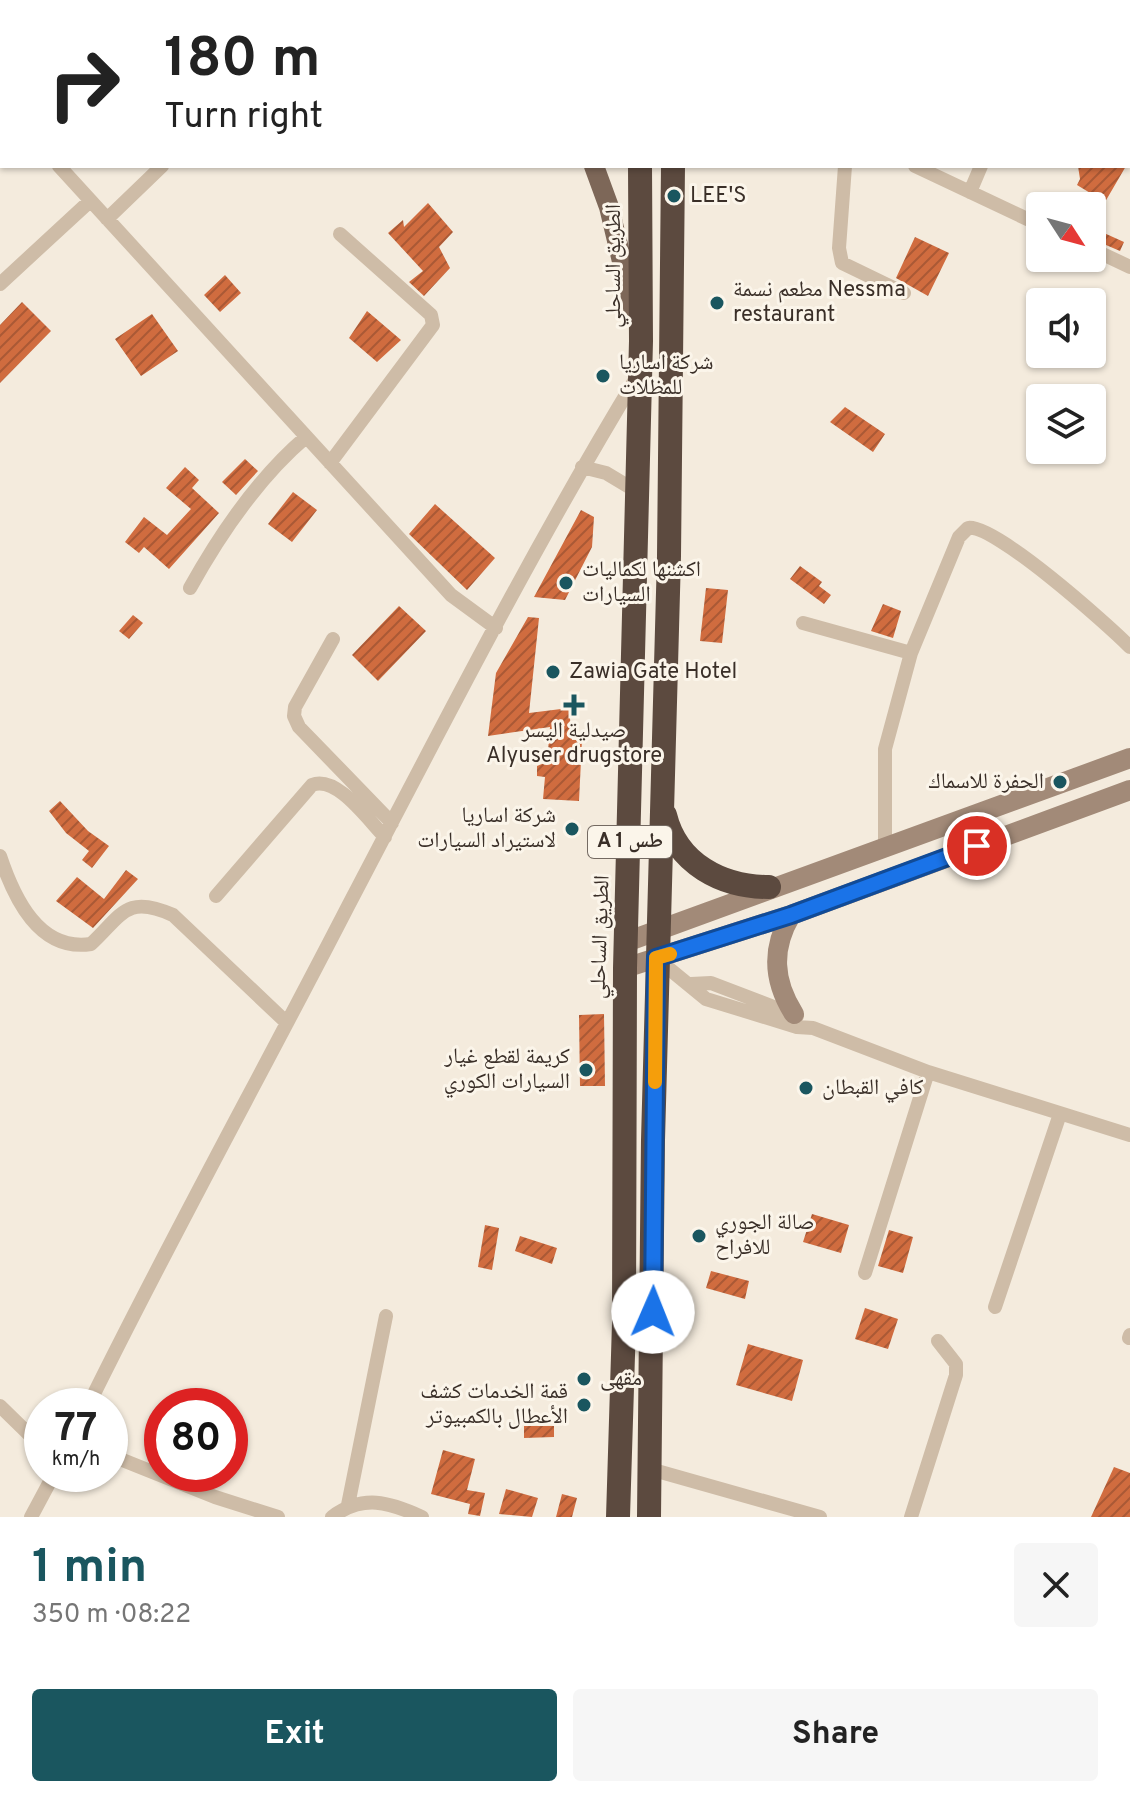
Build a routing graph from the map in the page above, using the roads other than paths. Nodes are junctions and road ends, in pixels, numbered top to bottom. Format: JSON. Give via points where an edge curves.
{"nodes":[{"id":1,"x":0,"y":45,"type":"edge"},
{"id":2,"x":0,"y":54,"type":"edge"},
{"id":3,"x":61,"y":168,"type":"edge"},
{"id":4,"x":160,"y":168,"type":"edge"},
{"id":5,"x":595,"y":168,"type":"edge"},
{"id":6,"x":640,"y":168,"type":"edge"},
{"id":7,"x":673,"y":168,"type":"edge"},
{"id":8,"x":845,"y":168,"type":"edge"},
{"id":9,"x":919,"y":168,"type":"edge"},
{"id":10,"x":980,"y":168,"type":"edge"},
{"id":11,"x":970,"y":192,"type":"junction"},
{"id":12,"x":90,"y":201,"type":"junction"},
{"id":13,"x":1026,"y":218,"type":"edge"},
{"id":14,"x":107,"y":219,"type":"junction"},
{"id":15,"x":340,"y":234,"type":"dead end"},
{"id":16,"x":1106,"y":256,"type":"edge"},
{"id":17,"x":1130,"y":267,"type":"edge"},
{"id":18,"x":0,"y":284,"type":"edge"},
{"id":19,"x":904,"y":293,"type":"dead end"},
{"id":20,"x":641,"y":341,"type":"junction"},
{"id":21,"x":638,"y":375,"type":"junction"},
{"id":22,"x":306,"y":437,"type":"junction"},
{"id":23,"x":330,"y":463,"type":"junction"},
{"id":24,"x":582,"y":467,"type":"junction"},
{"id":25,"x":636,"y":491,"type":"junction"},
{"id":26,"x":190,"y":588,"type":"dead end"},
{"id":27,"x":803,"y":623,"type":"dead end"},
{"id":28,"x":496,"y":628,"type":"junction"},
{"id":29,"x":333,"y":639,"type":"dead end"},
{"id":30,"x":1130,"y":647,"type":"edge"},
{"id":31,"x":911,"y":653,"type":"junction"},
{"id":32,"x":1130,"y":758,"type":"edge"},
{"id":33,"x":1130,"y":790,"type":"edge"},
{"id":34,"x":662,"y":804,"type":"junction"},
{"id":35,"x":388,"y":830,"type":"junction"},
{"id":36,"x":885,"y":847,"type":"junction"},
{"id":37,"x":0,"y":856,"type":"edge"},
{"id":38,"x":769,"y":887,"type":"junction"},
{"id":39,"x":216,"y":896,"type":"dead end"},
{"id":40,"x":791,"y":915,"type":"junction"},
{"id":41,"x":658,"y":929,"type":"junction"},
{"id":42,"x":626,"y":942,"type":"junction"},
{"id":43,"x":656,"y":958,"type":"junction"},
{"id":44,"x":625,"y":968,"type":"junction"},
{"id":45,"x":691,"y":984,"type":"junction"},
{"id":46,"x":794,"y":1014,"type":"junction"},
{"id":47,"x":287,"y":1023,"type":"junction"},
{"id":48,"x":813,"y":1028,"type":"junction"},
{"id":49,"x":928,"y":1072,"type":"junction"},
{"id":50,"x":1060,"y":1114,"type":"junction"},
{"id":51,"x":1130,"y":1135,"type":"edge"},
{"id":52,"x":865,"y":1273,"type":"dead end"},
{"id":53,"x":995,"y":1307,"type":"dead end"},
{"id":54,"x":386,"y":1316,"type":"dead end"},
{"id":55,"x":938,"y":1341,"type":"dead end"},
{"id":56,"x":97,"y":1388,"type":"edge"},
{"id":57,"x":0,"y":1406,"type":"edge"},
{"id":58,"x":24,"y":1429,"type":"edge"},
{"id":59,"x":128,"y":1462,"type":"edge"},
{"id":60,"x":650,"y":1469,"type":"junction"},
{"id":61,"x":44,"y":1492,"type":"edge"},
{"id":62,"x":348,"y":1505,"type":"junction"},
{"id":63,"x":31,"y":1517,"type":"edge"},
{"id":64,"x":278,"y":1517,"type":"edge"},
{"id":65,"x":332,"y":1517,"type":"edge"},
{"id":66,"x":422,"y":1517,"type":"edge"},
{"id":67,"x":618,"y":1517,"type":"edge"},
{"id":68,"x":649,"y":1517,"type":"edge"},
{"id":69,"x":820,"y":1517,"type":"edge"},
{"id":70,"x":911,"y":1517,"type":"edge"}],
"edges":[{"from":1,"to":2,"type":"street"},
{"from":3,"to":12,"type":"street"},
{"from":4,"to":14,"type":"street"},
{"from":5,"to":20,"type":"main road"},
{"from":6,"to":20,"type":"highway","name":"الطريق الساحلي","number":"A 1 طس"},
{"from":7,"to":34,"type":"highway","number":"A 1 طس"},
{"from":8,"to":19,"type":"street","via":[[842,263]]},
{"from":9,"to":11,"type":"street"},
{"from":10,"to":11,"type":"street"},
{"from":11,"to":13,"type":"street"},
{"from":12,"to":14,"type":"street"},
{"from":12,"to":18,"type":"street"},
{"from":14,"to":22,"type":"street"},
{"from":15,"to":23,"type":"street","via":[[431,315],[433,325]]},
{"from":16,"to":17,"type":"street"},
{"from":20,"to":21,"type":"highway","name":"الطريق الساحلي","number":"A 1 طس"},
{"from":21,"to":24,"type":"street"},
{"from":21,"to":25,"type":"highway","name":"الطريق الساحلي","number":"A 1 طس"},
{"from":22,"to":23,"type":"street"},
{"from":22,"to":26,"type":"street","via":[[253,494]]},
{"from":23,"to":28,"type":"street","via":[[451,595]]},
{"from":24,"to":25,"type":"street","via":[[606,473]]},
{"from":24,"to":28,"type":"street"},
{"from":25,"to":42,"type":"highway","name":"الطريق الساحلي","number":"A 1 طس"},
{"from":27,"to":31,"type":"street"},
{"from":28,"to":35,"type":"street"},
{"from":29,"to":35,"type":"street","via":[[294,716]]},
{"from":30,"to":31,"type":"street","via":[[1026,558],[977,527],[959,537]]},
{"from":31,"to":36,"type":"street","via":[[885,749]]},
{"from":32,"to":36,"type":"main road"},
{"from":33,"to":40,"type":"main road"},
{"from":34,"to":38,"type":"highway","via":[[675,839],[699,867],[732,884]]},
{"from":34,"to":41,"type":"highway","number":"A 1 طس"},
{"from":35,"to":39,"type":"street","via":[[333,786],[319,782]]},
{"from":35,"to":47,"type":"street"},
{"from":36,"to":38,"type":"main road"},
{"from":37,"to":47,"type":"street","via":[[28,916],[54,938],[73,947],[91,944],[119,912],[152,905],[173,915]]},
{"from":38,"to":41,"type":"main road"},
{"from":40,"to":43,"type":"main road"},
{"from":40,"to":46,"type":"main road","via":[[776,957],[780,987]]},
{"from":41,"to":42,"type":"main road"},
{"from":41,"to":43,"type":"highway","number":"A 1 طس"},
{"from":42,"to":44,"type":"highway","name":"الطريق الساحلي","number":"A 1 طس"},
{"from":43,"to":44,"type":"main road"},
{"from":43,"to":45,"type":"street"},
{"from":43,"to":60,"type":"highway","number":"A 1 طس"},
{"from":44,"to":67,"type":"highway","name":"الطريق الساحلي","number":"A 1 طس"},
{"from":45,"to":46,"type":"street","via":[[711,983]]},
{"from":45,"to":48,"type":"street","via":[[719,1003]]},
{"from":46,"to":48,"type":"street"},
{"from":47,"to":56,"type":"street"},
{"from":48,"to":49,"type":"street"},
{"from":49,"to":50,"type":"street"},
{"from":49,"to":52,"type":"street"},
{"from":50,"to":51,"type":"street"},
{"from":50,"to":53,"type":"street"},
{"from":54,"to":62,"type":"street"},
{"from":55,"to":70,"type":"street","via":[[956,1364],[956,1375]]},
{"from":57,"to":58,"type":"street"},
{"from":59,"to":64,"type":"street"},
{"from":60,"to":68,"type":"highway","number":"A 1 طس"},
{"from":60,"to":69,"type":"street"},
{"from":61,"to":63,"type":"street"},
{"from":62,"to":65,"type":"street"},
{"from":62,"to":66,"type":"street","via":[[374,1501]]}]}
